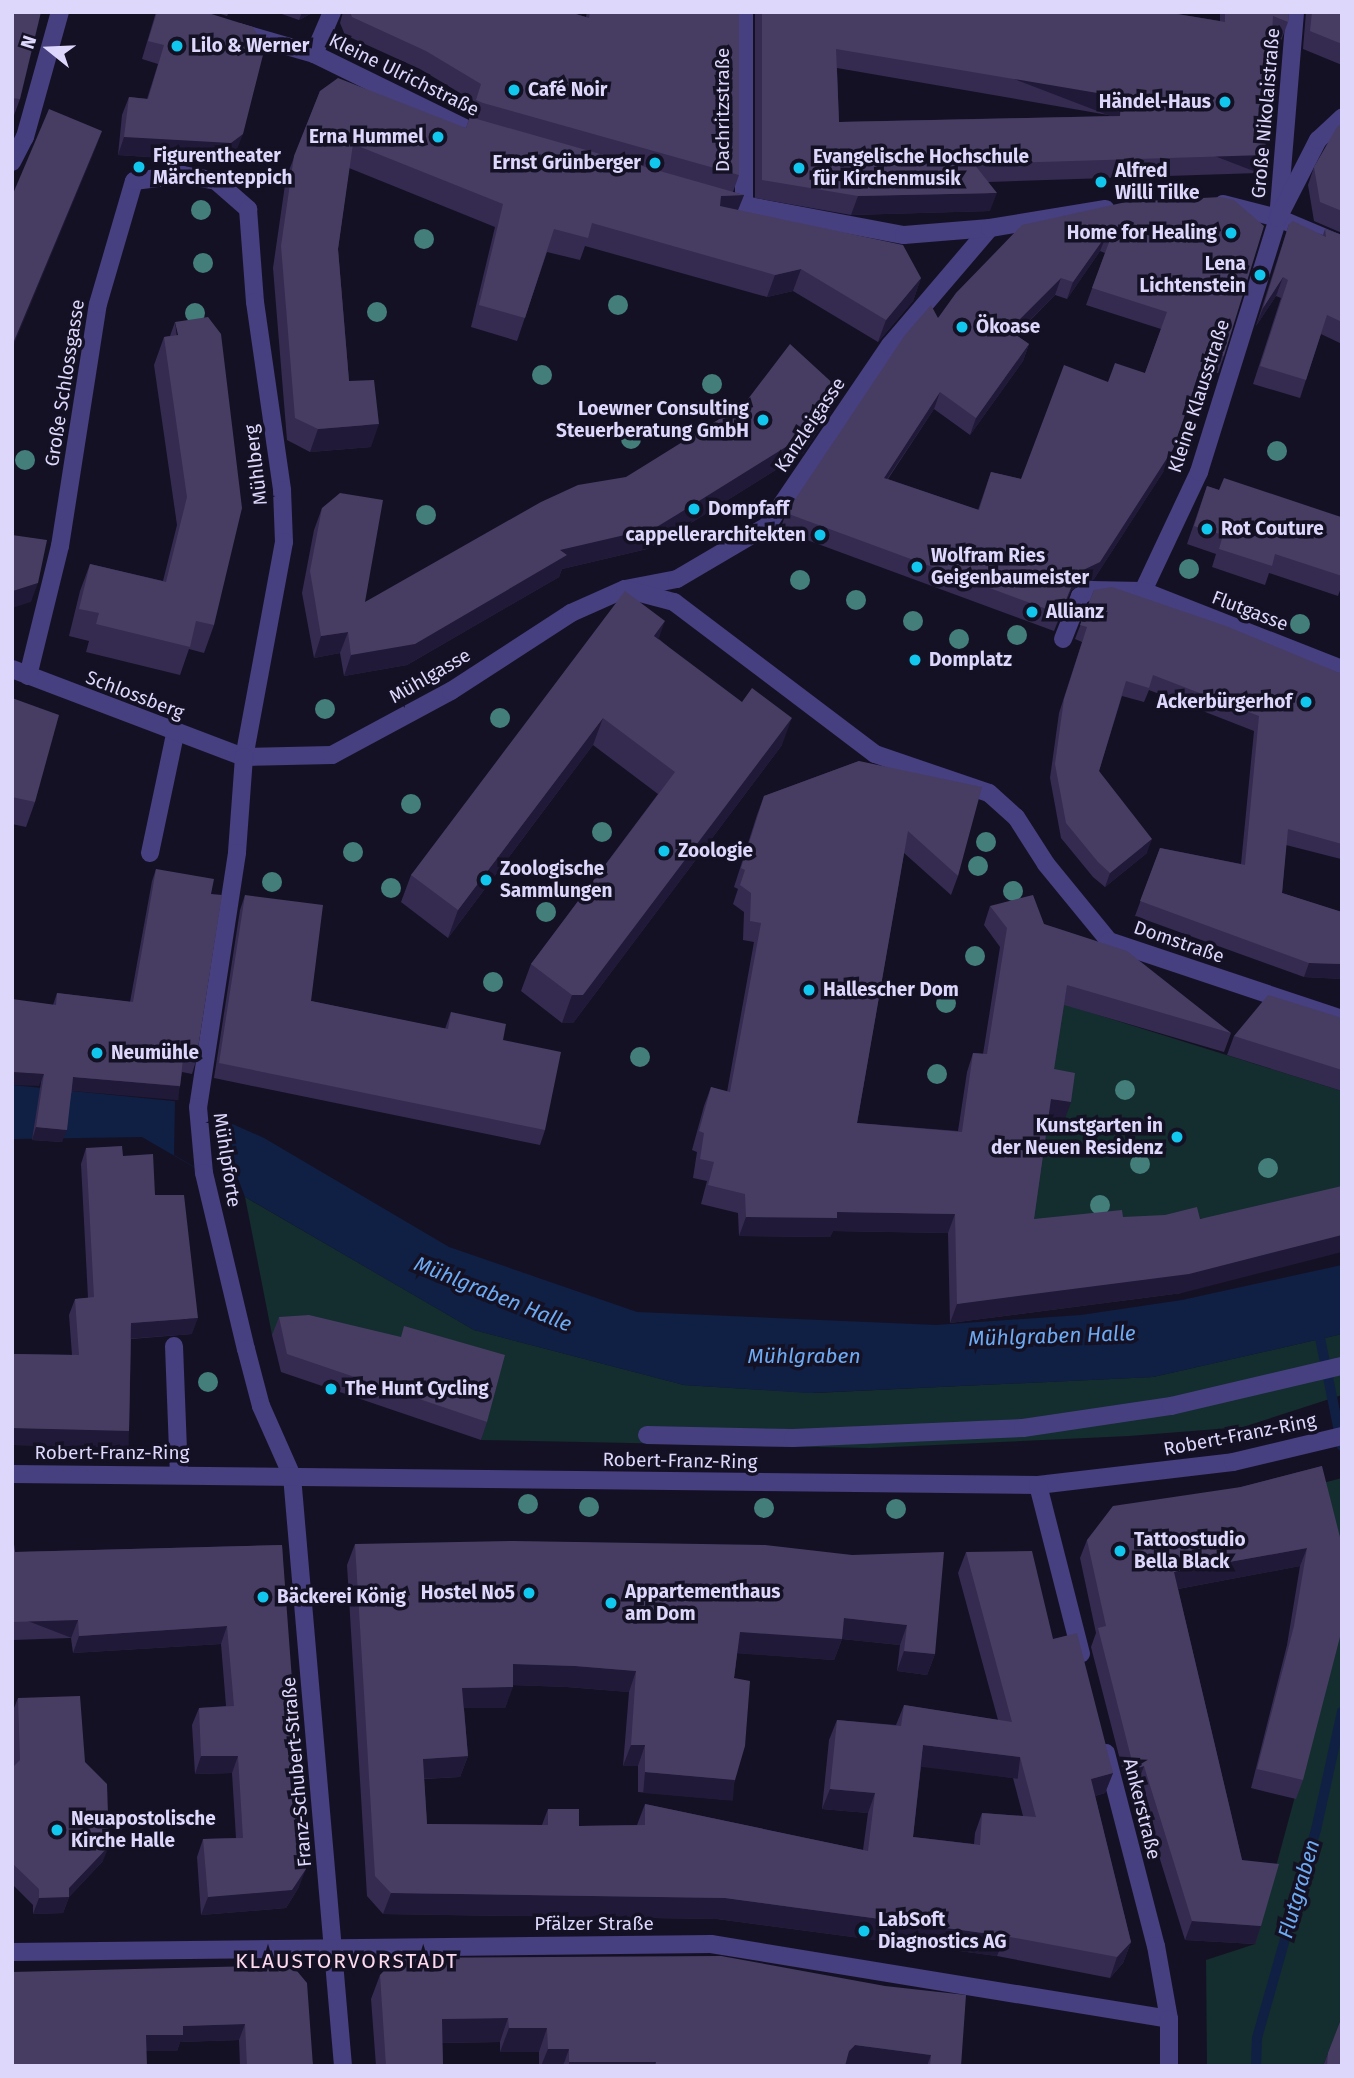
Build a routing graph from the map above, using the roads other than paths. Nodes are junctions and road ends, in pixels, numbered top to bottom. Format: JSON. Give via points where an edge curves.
{"nodes":[{"id":1,"x":60,"y":12,"type":"edge"},
{"id":2,"x":332,"y":12,"type":"edge"},
{"id":3,"x":744,"y":12,"type":"edge"},
{"id":4,"x":1295,"y":12,"type":"edge"},
{"id":5,"x":225,"y":28,"type":"edge"},
{"id":6,"x":314,"y":54,"type":"junction"},
{"id":7,"x":1342,"y":118,"type":"edge"},
{"id":8,"x":498,"y":139,"type":"edge"},
{"id":9,"x":12,"y":162,"type":"edge"},
{"id":10,"x":216,"y":181,"type":"joint"},
{"id":11,"x":705,"y":197,"type":"edge"},
{"id":12,"x":1203,"y":202,"type":"edge"},
{"id":13,"x":1125,"y":207,"type":"edge"},
{"id":14,"x":744,"y":208,"type":"junction"},
{"id":15,"x":1278,"y":218,"type":"junction"},
{"id":16,"x":990,"y":228,"type":"junction"},
{"id":17,"x":1342,"y":245,"type":"edge"},
{"id":18,"x":625,"y":589,"type":"junction"},
{"id":19,"x":1143,"y":591,"type":"junction"},
{"id":20,"x":1063,"y":639,"type":"edge"},
{"id":21,"x":1342,"y":669,"type":"edge"},
{"id":22,"x":20,"y":672,"type":"edge"},
{"id":23,"x":175,"y":734,"type":"junction"},
{"id":24,"x":244,"y":757,"type":"junction"},
{"id":25,"x":150,"y":853,"type":"dead end"},
{"id":26,"x":1342,"y":1019,"type":"edge"},
{"id":27,"x":174,"y":1346,"type":"edge"},
{"id":28,"x":1342,"y":1366,"type":"edge"},
{"id":29,"x":647,"y":1435,"type":"dead end"},
{"id":30,"x":1342,"y":1436,"type":"edge"},
{"id":31,"x":12,"y":1474,"type":"edge"},
{"id":32,"x":179,"y":1474,"type":"junction"},
{"id":33,"x":292,"y":1476,"type":"junction"},
{"id":34,"x":1038,"y":1485,"type":"junction"},
{"id":35,"x":1084,"y":1666,"type":"edge"},
{"id":36,"x":1101,"y":1733,"type":"edge"},
{"id":37,"x":334,"y":1946,"type":"junction"},
{"id":38,"x":12,"y":1952,"type":"edge"},
{"id":39,"x":1169,"y":2019,"type":"junction"},
{"id":40,"x":343,"y":2066,"type":"edge"},
{"id":41,"x":1169,"y":2066,"type":"edge"}],
"edges":[{"from":1,"to":9,"type":"street","via":[[25,137]]},
{"from":2,"to":6,"type":"street"},
{"from":3,"to":14,"type":"street","name":"Dachritzstraße"},
{"from":4,"to":15,"type":"street","name":"Große Nikolaistraße"},
{"from":5,"to":6,"type":"street","name":"Kleine Ulrichstraße"},
{"from":6,"to":8,"type":"street","name":"Kleine Ulrichstraße","via":[[472,132]]},
{"from":7,"to":15,"type":"street","name":"Kleine Klausstraße","via":[[1318,140]]},
{"from":10,"to":22,"type":"street","name":"Große Schlossgasse","via":[[183,175],[134,181],[98,304],[60,546]]},
{"from":10,"to":24,"type":"street","name":"Mühlberg","via":[[248,209],[255,302],[282,490],[284,542]]},
{"from":11,"to":14,"type":"street"},
{"from":12,"to":15,"type":"street"},
{"from":13,"to":16,"type":"street"},
{"from":14,"to":16,"type":"street","via":[[904,235]]},
{"from":15,"to":17,"type":"street"},
{"from":15,"to":19,"type":"street","name":"Kleine Klausstraße","via":[[1199,472]]},
{"from":16,"to":18,"type":"street","name":"Kanzleigasse","via":[[890,345],[767,526],[677,579]]},
{"from":18,"to":24,"type":"street","name":"Mühlgasse","via":[[571,613],[451,691],[332,755]]},
{"from":18,"to":26,"type":"street","name":"Domstraße","via":[[674,602],[875,754],[989,793],[1016,817],[1046,864],[1109,941]]},
{"from":19,"to":20,"type":"street","via":[[1091,590],[1080,596]]},
{"from":19,"to":21,"type":"street","name":"Flutgasse"},
{"from":22,"to":23,"type":"street","name":"Schlossberg"},
{"from":23,"to":24,"type":"street","name":"Schlossberg"},
{"from":23,"to":25,"type":"street"},
{"from":24,"to":33,"type":"street","name":"Mühlpforte","via":[[237,853],[198,1107],[204,1173],[261,1406]]},
{"from":27,"to":32,"type":"street"},
{"from":28,"to":29,"type":"street","via":[[1171,1406],[1023,1428],[793,1438]]},
{"from":30,"to":34,"type":"street","name":"Robert-Franz-Ring","via":[[1233,1462]]},
{"from":31,"to":32,"type":"street","name":"Robert-Franz-Ring"},
{"from":32,"to":33,"type":"street","name":"Robert-Franz-Ring"},
{"from":33,"to":34,"type":"street","name":"Robert-Franz-Ring"},
{"from":33,"to":37,"type":"street","name":"Franz-Schubert-Straße"},
{"from":34,"to":35,"type":"street"},
{"from":36,"to":39,"type":"street","name":"Ankerstraße","via":[[1156,1946]]},
{"from":37,"to":38,"type":"street","name":"Pfälzer Straße"},
{"from":37,"to":39,"type":"street","name":"Pfälzer Straße","via":[[711,1944]]},
{"from":37,"to":40,"type":"street","name":"Franz-Schubert-Straße"},
{"from":39,"to":41,"type":"street","name":"Ankerstraße"}]}
